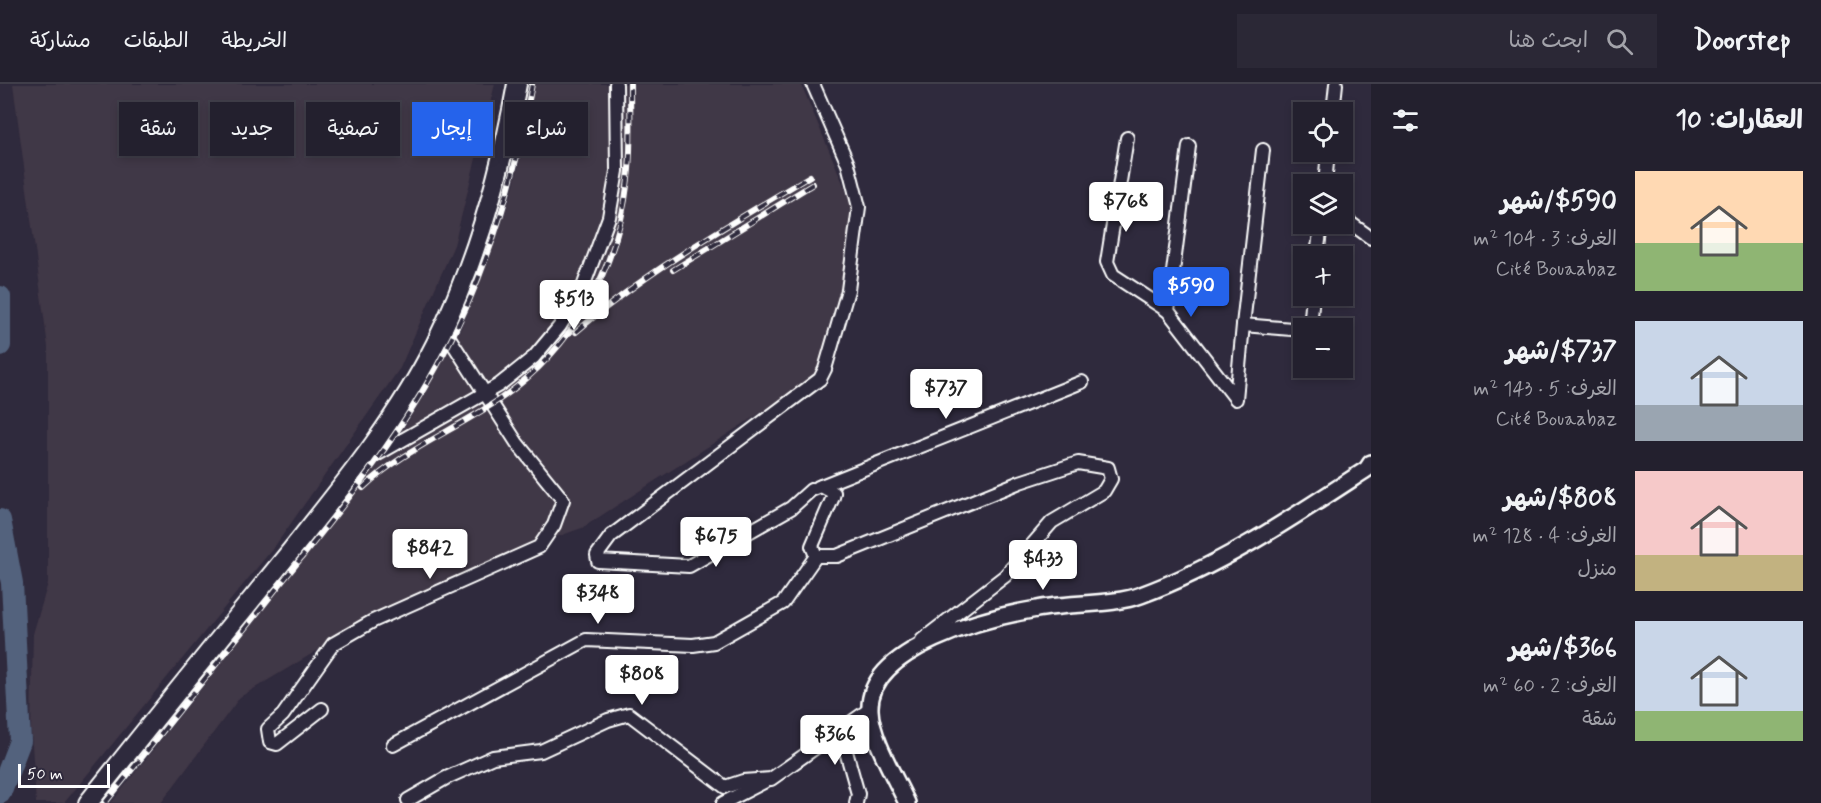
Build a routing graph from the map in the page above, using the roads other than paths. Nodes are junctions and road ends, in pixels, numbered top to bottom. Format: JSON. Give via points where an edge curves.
{"nodes":[{"id":1,"x":517,"y":84,"type":"edge"},
{"id":2,"x":616,"y":84,"type":"edge"},
{"id":3,"x":813,"y":84,"type":"edge"},
{"id":4,"x":1336,"y":84,"type":"edge"},
{"id":5,"x":1333,"y":102,"type":"edge"},
{"id":6,"x":1127,"y":138,"type":"dead end"},
{"id":7,"x":1189,"y":146,"type":"dead end"},
{"id":8,"x":1263,"y":150,"type":"dead end"},
{"id":9,"x":1353,"y":225,"type":"edge"},
{"id":10,"x":1371,"y":238,"type":"edge"},
{"id":11,"x":1167,"y":312,"type":"junction"},
{"id":12,"x":1243,"y":325,"type":"junction"},
{"id":13,"x":443,"y":328,"type":"junction"},
{"id":14,"x":1293,"y":328,"type":"edge"},
{"id":15,"x":1082,"y":381,"type":"dead end"},
{"id":16,"x":485,"y":394,"type":"junction"},
{"id":17,"x":1371,"y":463,"type":"edge"},
{"id":18,"x":358,"y":465,"type":"junction"},
{"id":19,"x":821,"y":486,"type":"junction"},
{"id":20,"x":816,"y":556,"type":"junction"},
{"id":21,"x":904,"y":654,"type":"junction"},
{"id":22,"x":322,"y":709,"type":"dead end"},
{"id":23,"x":870,"y":709,"type":"junction"},
{"id":24,"x":840,"y":730,"type":"junction"},
{"id":25,"x":393,"y":745,"type":"dead end"},
{"id":26,"x":771,"y":779,"type":"junction"},
{"id":27,"x":408,"y":800,"type":"dead end"},
{"id":28,"x":88,"y":803,"type":"edge"},
{"id":29,"x":723,"y":803,"type":"edge"},
{"id":30,"x":856,"y":803,"type":"edge"},
{"id":31,"x":907,"y":803,"type":"edge"}],
"edges":[{"from":1,"to":13,"type":"main road","via":[[508,138],[485,217]]},
{"from":2,"to":16,"type":"street","via":[[615,190],[596,257],[560,326],[534,357]]},
{"from":3,"to":19,"type":"street","via":[[848,164],[859,207],[848,290],[825,369],[820,379],[611,536],[597,555],[598,561],[689,566]]},
{"from":4,"to":5,"type":"street"},
{"from":6,"to":11,"type":"street","via":[[1107,262],[1113,275]]},
{"from":7,"to":11,"type":"street"},
{"from":8,"to":12,"type":"street"},
{"from":9,"to":10,"type":"street"},
{"from":11,"to":12,"type":"street","via":[[1236,399]]},
{"from":12,"to":14,"type":"street"},
{"from":13,"to":16,"type":"street"},
{"from":13,"to":18,"type":"main road","via":[[397,409]]},
{"from":15,"to":19,"type":"street"},
{"from":16,"to":18,"type":"street"},
{"from":16,"to":22,"type":"street","via":[[517,443],[563,500],[554,525],[539,547],[373,621],[333,644],[283,715],[268,729],[270,742],[277,744]]},
{"from":17,"to":21,"type":"street","via":[[1257,541],[1139,596],[1036,609],[947,633]]},
{"from":18,"to":28,"type":"main road"},
{"from":19,"to":20,"type":"street","via":[[834,493],[812,546]]},
{"from":20,"to":21,"type":"street","via":[[837,556],[1020,482],[1078,463],[1108,468],[1111,479],[1104,491],[1052,522],[1005,576]]},
{"from":20,"to":25,"type":"street","via":[[783,603],[714,642],[693,645],[586,640]]},
{"from":21,"to":23,"type":"street","via":[[875,689]]},
{"from":23,"to":24,"type":"street"},
{"from":23,"to":31,"type":"street","via":[[874,730]]},
{"from":24,"to":26,"type":"street"},
{"from":24,"to":30,"type":"street","via":[[858,794]]},
{"from":26,"to":27,"type":"street","via":[[725,787],[629,714],[541,751],[493,758]]},
{"from":26,"to":29,"type":"street"}]}
